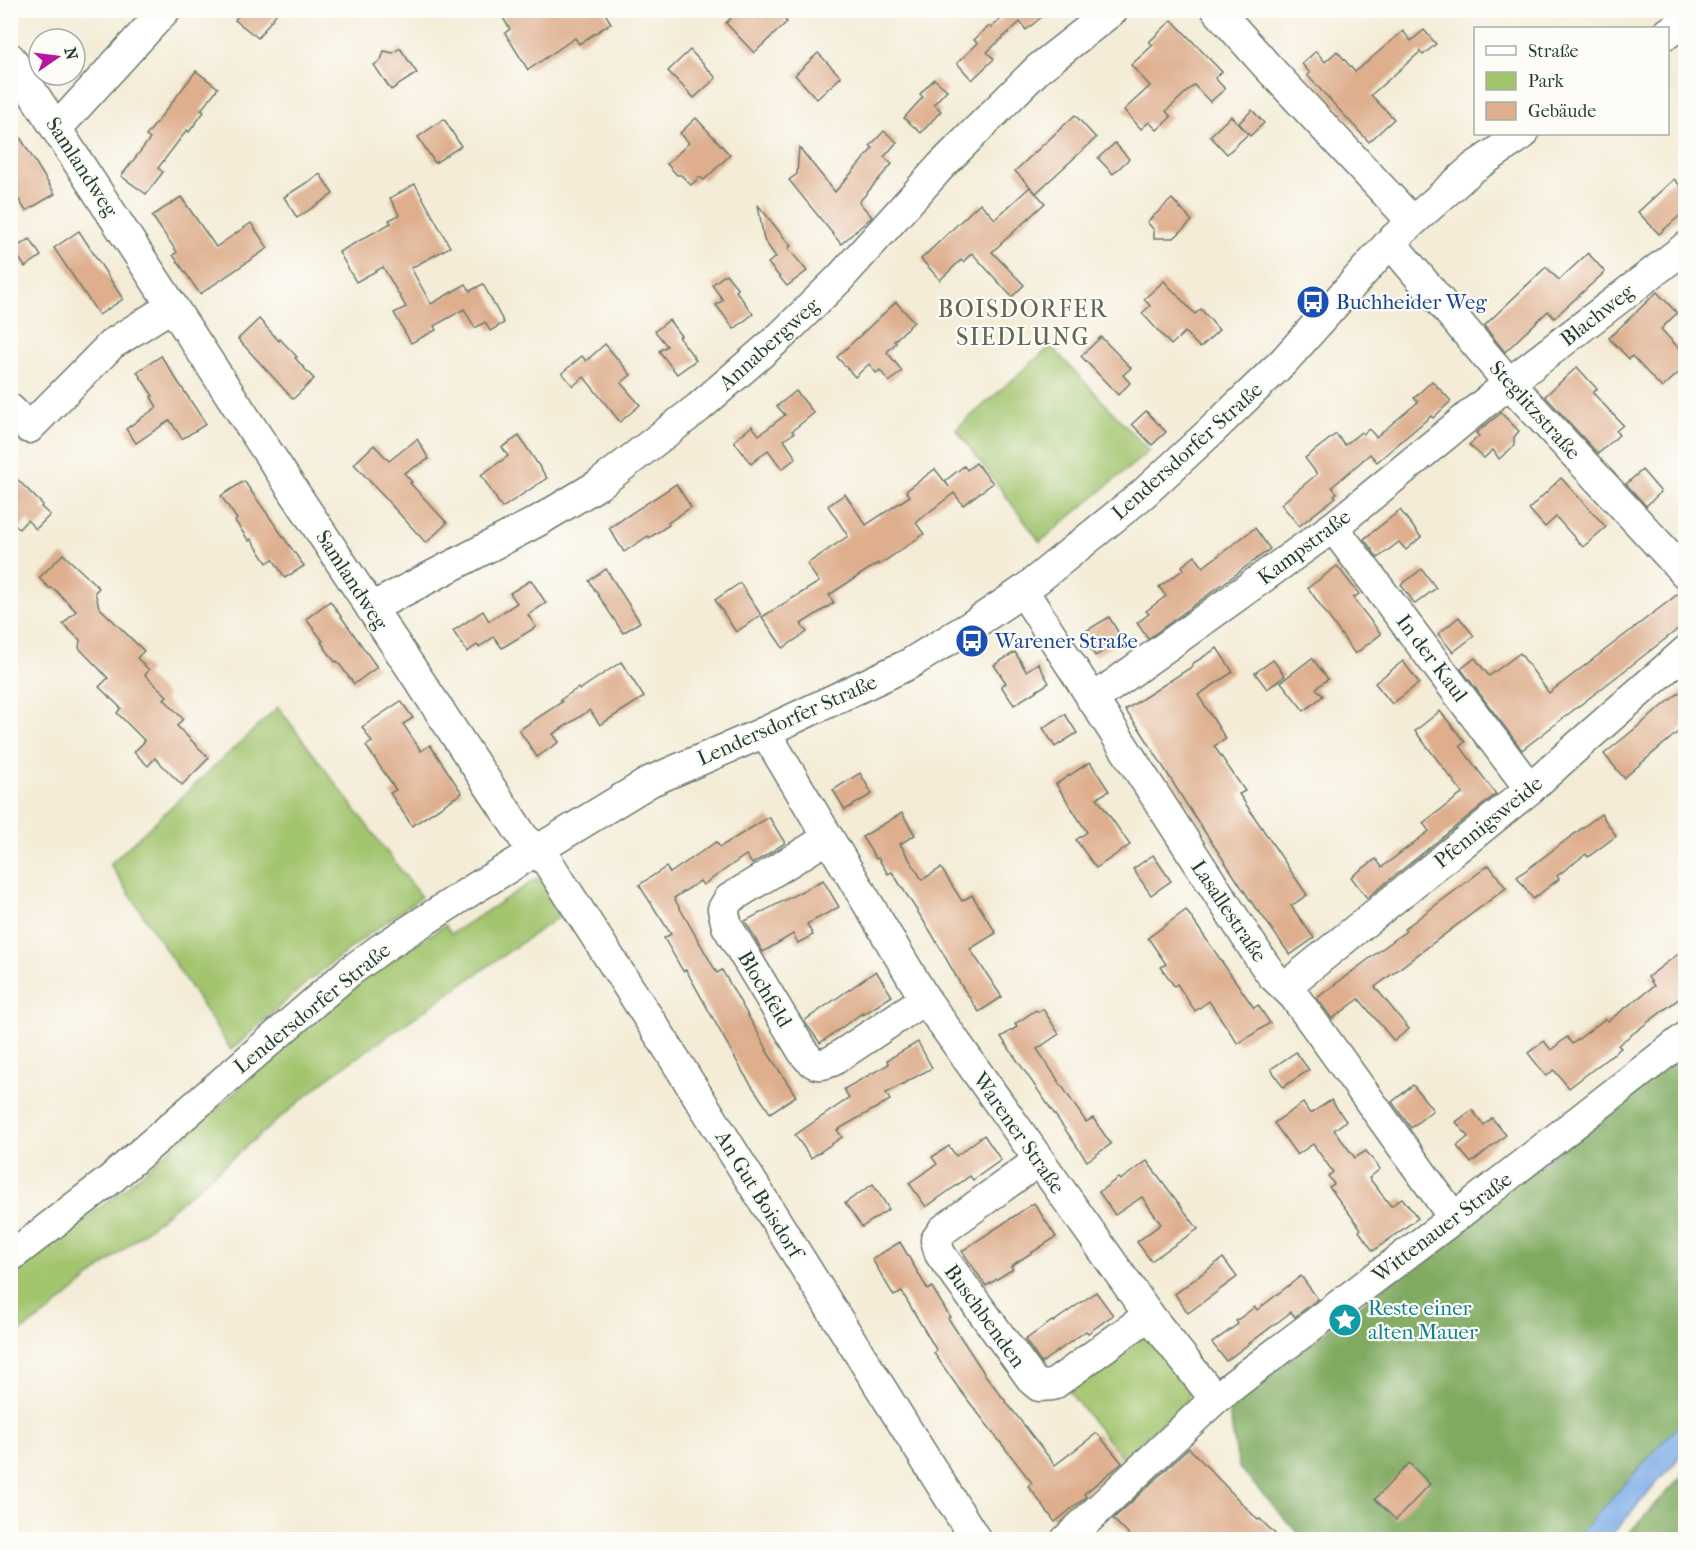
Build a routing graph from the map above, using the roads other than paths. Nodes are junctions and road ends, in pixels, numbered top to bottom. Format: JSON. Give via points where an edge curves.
{"nodes":[{"id":1,"x":165,"y":10,"type":"edge"},
{"id":2,"x":1113,"y":10,"type":"edge"},
{"id":3,"x":1217,"y":10,"type":"edge"},
{"id":4,"x":1686,"y":21,"type":"edge"},
{"id":5,"x":1669,"y":32,"type":"edge"},
{"id":6,"x":10,"y":58,"type":"edge"},
{"id":7,"x":57,"y":128,"type":"junction"},
{"id":8,"x":1522,"y":135,"type":"edge"},
{"id":9,"x":1402,"y":230,"type":"junction"},
{"id":10,"x":1686,"y":247,"type":"edge"},
{"id":11,"x":172,"y":306,"type":"junction"},
{"id":12,"x":1509,"y":383,"type":"junction"},
{"id":13,"x":10,"y":409,"type":"edge"},
{"id":14,"x":1333,"y":526,"type":"junction"},
{"id":15,"x":1686,"y":574,"type":"edge"},
{"id":16,"x":1023,"y":591,"type":"junction"},
{"id":17,"x":371,"y":608,"type":"junction"},
{"id":18,"x":1686,"y":651,"type":"edge"},
{"id":19,"x":1092,"y":700,"type":"junction"},
{"id":20,"x":765,"y":732,"type":"junction"},
{"id":21,"x":1530,"y":789,"type":"junction"},
{"id":22,"x":828,"y":838,"type":"junction"},
{"id":23,"x":537,"y":850,"type":"junction"},
{"id":24,"x":1285,"y":987,"type":"junction"},
{"id":25,"x":925,"y":999,"type":"junction"},
{"id":26,"x":1686,"y":1037,"type":"edge"},
{"id":27,"x":1038,"y":1161,"type":"junction"},
{"id":28,"x":1454,"y":1218,"type":"junction"},
{"id":29,"x":10,"y":1257,"type":"edge"},
{"id":30,"x":1149,"y":1315,"type":"junction"},
{"id":31,"x":1215,"y":1399,"type":"junction"},
{"id":32,"x":976,"y":1539,"type":"edge"},
{"id":33,"x":1066,"y":1539,"type":"edge"}],
"edges":[{"from":1,"to":7,"type":"street"},
{"from":2,"to":17,"type":"street","name":"Annabergweg","via":[[1038,69],[941,166],[832,286],[698,408],[598,485],[538,521]]},
{"from":3,"to":9,"type":"street"},
{"from":4,"to":5,"type":"street"},
{"from":6,"to":7,"type":"street","name":"Samlandweg"},
{"from":7,"to":11,"type":"street","name":"Samlandweg"},
{"from":8,"to":9,"type":"street","name":"Lendersdorfer Straße","via":[[1473,168]]},
{"from":9,"to":12,"type":"street","name":"Steglitzstraße","via":[[1401,255]]},
{"from":9,"to":16,"type":"street","name":"Lendersdorfer Straße","via":[[1284,361],[1209,434],[1135,501]]},
{"from":10,"to":12,"type":"street","name":"Blachweg"},
{"from":11,"to":13,"type":"street","via":[[112,344],[29,428]]},
{"from":11,"to":17,"type":"street","name":"Samlandweg"},
{"from":12,"to":14,"type":"street","name":"Kampstraße"},
{"from":12,"to":15,"type":"street","name":"Steglitzstraße"},
{"from":14,"to":19,"type":"street","name":"Kampstraße"},
{"from":14,"to":21,"type":"street","name":"In der Kaul"},
{"from":16,"to":19,"type":"street","name":"Lasallestraße"},
{"from":16,"to":20,"type":"street","name":"Lendersdorfer Straße","via":[[909,664]]},
{"from":17,"to":23,"type":"street","name":"Samlandweg","via":[[523,837]]},
{"from":18,"to":21,"type":"street","name":"Pfennigsweide"},
{"from":19,"to":24,"type":"street","name":"Lasallestraße","via":[[1260,958]]},
{"from":20,"to":22,"type":"street","name":"Warener Straße"},
{"from":20,"to":23,"type":"street","name":"Lendersdorfer Straße","via":[[651,781]]},
{"from":21,"to":24,"type":"street","name":"Pfennigsweide"},
{"from":22,"to":25,"type":"street","name":"Warener Straße"},
{"from":22,"to":25,"type":"street","name":"Blochfeld","via":[[729,899],[723,909],[727,926],[803,1052],[816,1064],[832,1061]]},
{"from":23,"to":29,"type":"street","name":"Lendersdorfer Straße","via":[[349,972],[111,1179]]},
{"from":23,"to":32,"type":"street","name":"An Gut Boisdorf","via":[[658,1033]]},
{"from":24,"to":28,"type":"street","name":"Lasallestraße"},
{"from":25,"to":27,"type":"street","name":"Warener Straße"},
{"from":26,"to":28,"type":"street","name":"Wittenauer Straße"},
{"from":27,"to":30,"type":"street","name":"Warener Straße"},
{"from":27,"to":30,"type":"street","name":"Buschbenden","via":[[943,1230],[936,1240],[940,1254],[1040,1386],[1053,1385]]},
{"from":28,"to":31,"type":"street","name":"Wittenauer Straße"},
{"from":30,"to":31,"type":"street","name":"Warener Straße"},
{"from":31,"to":33,"type":"street","name":"Wittenauer Straße"}]}
